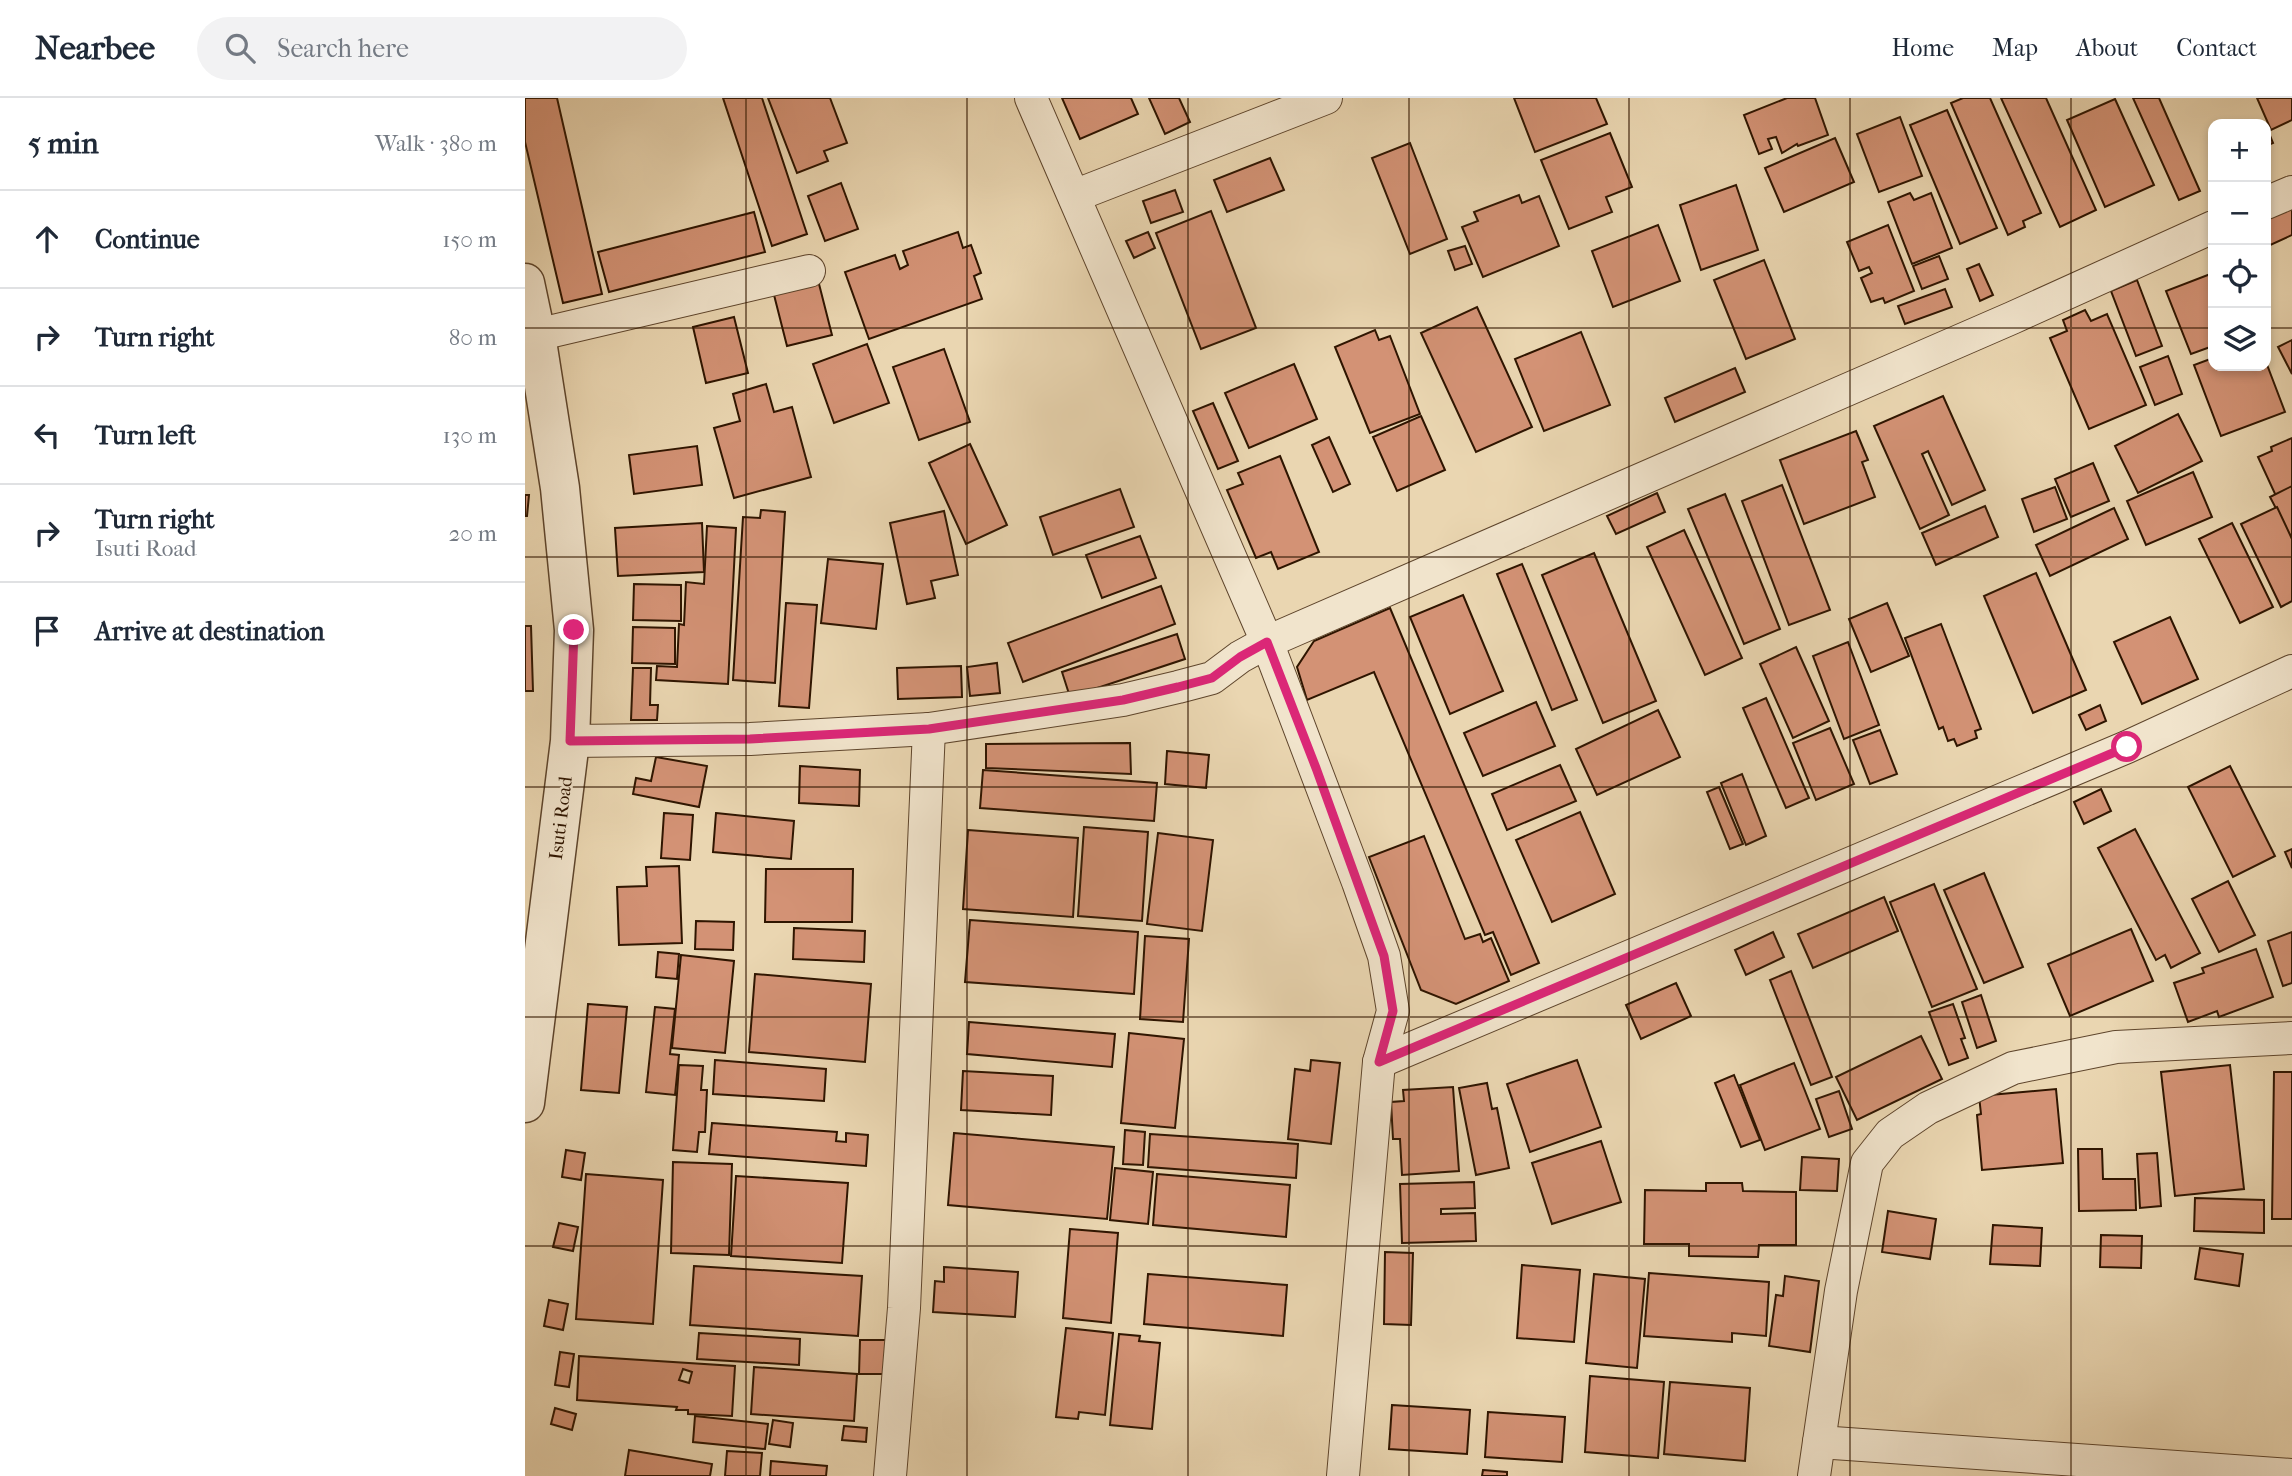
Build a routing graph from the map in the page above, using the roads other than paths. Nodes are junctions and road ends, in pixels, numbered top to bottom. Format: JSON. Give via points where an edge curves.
{"nodes":[{"id":1,"x":1031,"y":98,"type":"edge"},
{"id":2,"x":1326,"y":98,"type":"edge"},
{"id":3,"x":2292,"y":191,"type":"edge"},
{"id":4,"x":1074,"y":196,"type":"junction"},
{"id":5,"x":2271,"y":201,"type":"edge"},
{"id":6,"x":2208,"y":229,"type":"edge"},
{"id":7,"x":809,"y":271,"type":"dead end"},
{"id":8,"x":525,"y":283,"type":"edge"},
{"id":9,"x":536,"y":335,"type":"junction"},
{"id":10,"x":1267,"y":642,"type":"junction"},
{"id":11,"x":2292,"y":671,"type":"edge"},
{"id":12,"x":929,"y":729,"type":"junction"},
{"id":13,"x":570,"y":741,"type":"junction"},
{"id":14,"x":2292,"y":1038,"type":"edge"},
{"id":15,"x":1379,"y":1062,"type":"junction"},
{"id":16,"x":525,"y":1104,"type":"edge"},
{"id":17,"x":1819,"y":1442,"type":"junction"},
{"id":18,"x":2292,"y":1475,"type":"edge"},
{"id":19,"x":890,"y":1476,"type":"edge"},
{"id":20,"x":1343,"y":1476,"type":"edge"},
{"id":21,"x":1814,"y":1476,"type":"edge"}],
"edges":[{"from":1,"to":4,"type":"street"},
{"from":2,"to":4,"type":"street"},
{"from":3,"to":5,"type":"street"},
{"from":4,"to":10,"type":"street"},
{"from":6,"to":10,"type":"street"},
{"from":7,"to":9,"type":"street"},
{"from":8,"to":9,"type":"street","name":"Isuti Road"},
{"from":9,"to":13,"type":"street","name":"Isuti Road","via":[[560,488],[574,630]]},
{"from":10,"to":12,"type":"street","via":[[1212,678],[1178,687],[1123,700]]},
{"from":10,"to":15,"type":"street","via":[[1384,956],[1393,1011]]},
{"from":11,"to":15,"type":"street","via":[[2127,747]]},
{"from":12,"to":13,"type":"street","via":[[750,739]]},
{"from":12,"to":19,"type":"street","via":[[904,1308]]},
{"from":13,"to":16,"type":"street","name":"Isuti Road"},
{"from":14,"to":17,"type":"street","via":[[2116,1047],[2013,1068],[1928,1108],[1890,1134],[1867,1163],[1841,1291]]},
{"from":15,"to":20,"type":"street"},
{"from":17,"to":18,"type":"street"},
{"from":17,"to":21,"type":"street"}]}
